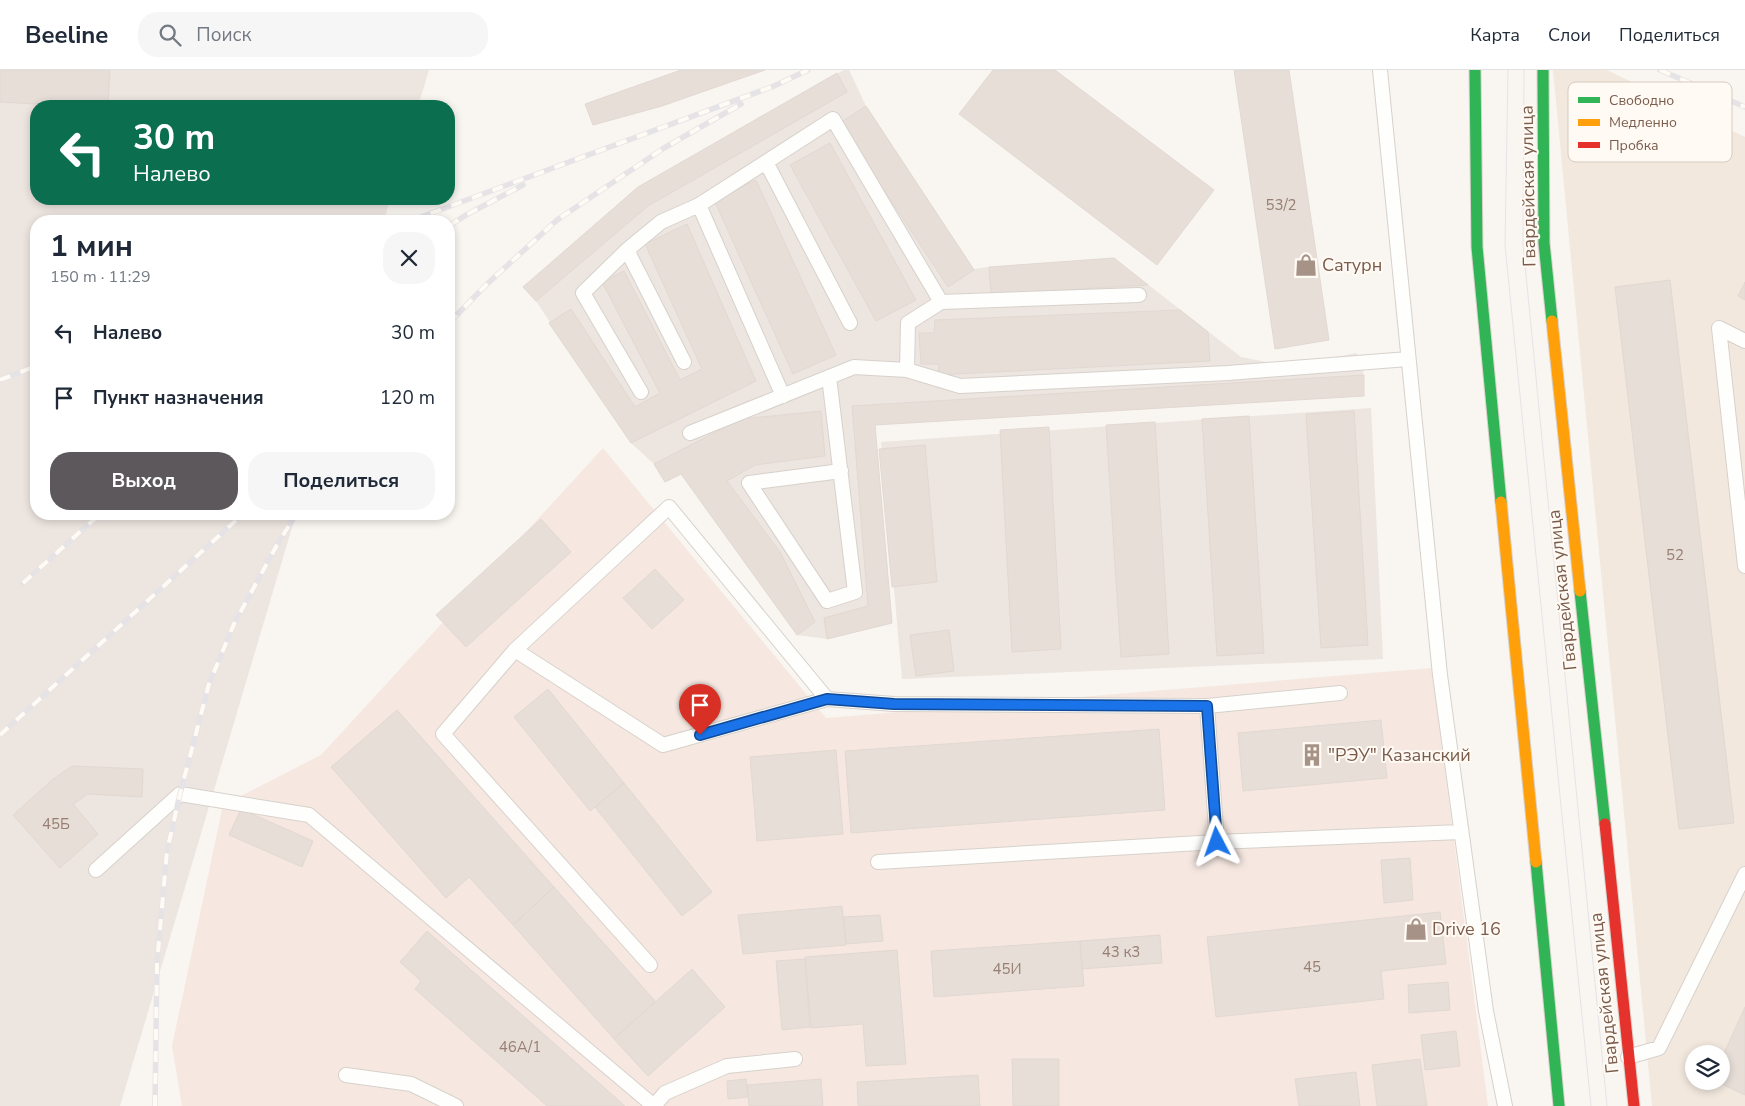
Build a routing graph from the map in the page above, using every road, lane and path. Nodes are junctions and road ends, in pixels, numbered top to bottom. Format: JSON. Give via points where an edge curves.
{"nodes":[{"id":1,"x":1380,"y":70,"type":"edge"},
{"id":2,"x":1476,"y":70,"type":"edge"},
{"id":3,"x":1543,"y":70,"type":"edge"},
{"id":4,"x":766,"y":162,"type":"junction"},
{"id":5,"x":699,"y":205,"type":"junction"},
{"id":6,"x":627,"y":250,"type":"junction"},
{"id":7,"x":1139,"y":295,"type":"dead end"},
{"id":8,"x":941,"y":302,"type":"junction"},
{"id":9,"x":850,"y":323,"type":"dead end"},
{"id":10,"x":1745,"y":341,"type":"edge"},
{"id":11,"x":1408,"y":358,"type":"junction"},
{"id":12,"x":684,"y":362,"type":"dead end"},
{"id":13,"x":907,"y":370,"type":"junction"},
{"id":14,"x":829,"y":377,"type":"junction"},
{"id":15,"x":641,"y":392,"type":"dead end"},
{"id":16,"x":782,"y":396,"type":"junction"},
{"id":17,"x":690,"y":433,"type":"dead end"},
{"id":18,"x":840,"y":471,"type":"junction"},
{"id":19,"x":1745,"y":566,"type":"edge"},
{"id":20,"x":515,"y":650,"type":"junction"},
{"id":21,"x":1340,"y":693,"type":"dead end"},
{"id":22,"x":827,"y":699,"type":"junction"},
{"id":23,"x":1207,"y":706,"type":"junction"},
{"id":24,"x":1461,"y":832,"type":"junction"},
{"id":25,"x":1217,"y":842,"type":"junction"},
{"id":26,"x":878,"y":862,"type":"dead end"},
{"id":27,"x":96,"y":870,"type":"dead end"},
{"id":28,"x":1745,"y":874,"type":"edge"},
{"id":29,"x":650,"y":965,"type":"dead end"},
{"id":30,"x":1628,"y":1057,"type":"junction"},
{"id":31,"x":795,"y":1059,"type":"dead end"},
{"id":32,"x":346,"y":1075,"type":"dead end"},
{"id":33,"x":456,"y":1106,"type":"edge"},
{"id":34,"x":654,"y":1106,"type":"edge"},
{"id":35,"x":1504,"y":1106,"type":"edge"},
{"id":36,"x":1559,"y":1106,"type":"edge"},
{"id":37,"x":1634,"y":1106,"type":"edge"}],
"edges":[{"from":1,"to":11,"type":"lane"},
{"from":2,"to":36,"type":"main road","via":[[1477,247]]},
{"from":3,"to":30,"type":"main road","name":"Гвардейская улица","via":[[1544,243]]},
{"from":4,"to":5,"type":"lane"},
{"from":4,"to":8,"type":"lane","via":[[833,119]]},
{"from":4,"to":9,"type":"lane"},
{"from":5,"to":6,"type":"lane","via":[[661,222]]},
{"from":5,"to":16,"type":"lane"},
{"from":6,"to":12,"type":"lane"},
{"from":6,"to":15,"type":"lane","via":[[582,293]]},
{"from":7,"to":8,"type":"lane"},
{"from":8,"to":13,"type":"lane","via":[[908,323]]},
{"from":10,"to":19,"type":"lane","via":[[1719,328]]},
{"from":11,"to":13,"type":"lane","via":[[1228,373],[960,386]]},
{"from":11,"to":24,"type":"lane","via":[[1440,675]]},
{"from":13,"to":14,"type":"lane","via":[[854,367]]},
{"from":14,"to":16,"type":"lane"},
{"from":14,"to":18,"type":"lane"},
{"from":16,"to":17,"type":"lane"},
{"from":18,"to":18,"type":"lane","via":[[750,483],[827,601],[855,592]]},
{"from":20,"to":22,"type":"lane","via":[[663,746]]},
{"from":20,"to":22,"type":"lane","via":[[669,507]]},
{"from":20,"to":29,"type":"lane","via":[[443,734]]},
{"from":21,"to":23,"type":"lane"},
{"from":22,"to":23,"type":"lane","via":[[894,704]]},
{"from":23,"to":25,"type":"lane"},
{"from":24,"to":25,"type":"lane"},
{"from":24,"to":35,"type":"lane","via":[[1486,1011]]},
{"from":25,"to":26,"type":"lane"},
{"from":27,"to":34,"type":"lane","via":[[180,794],[308,814]]},
{"from":28,"to":30,"type":"lane","via":[[1659,1048]]},
{"from":30,"to":37,"type":"main road","name":"Гвардейская улица"},
{"from":31,"to":34,"type":"lane","via":[[727,1066],[665,1093]]},
{"from":32,"to":33,"type":"lane","via":[[411,1084]]}]}
